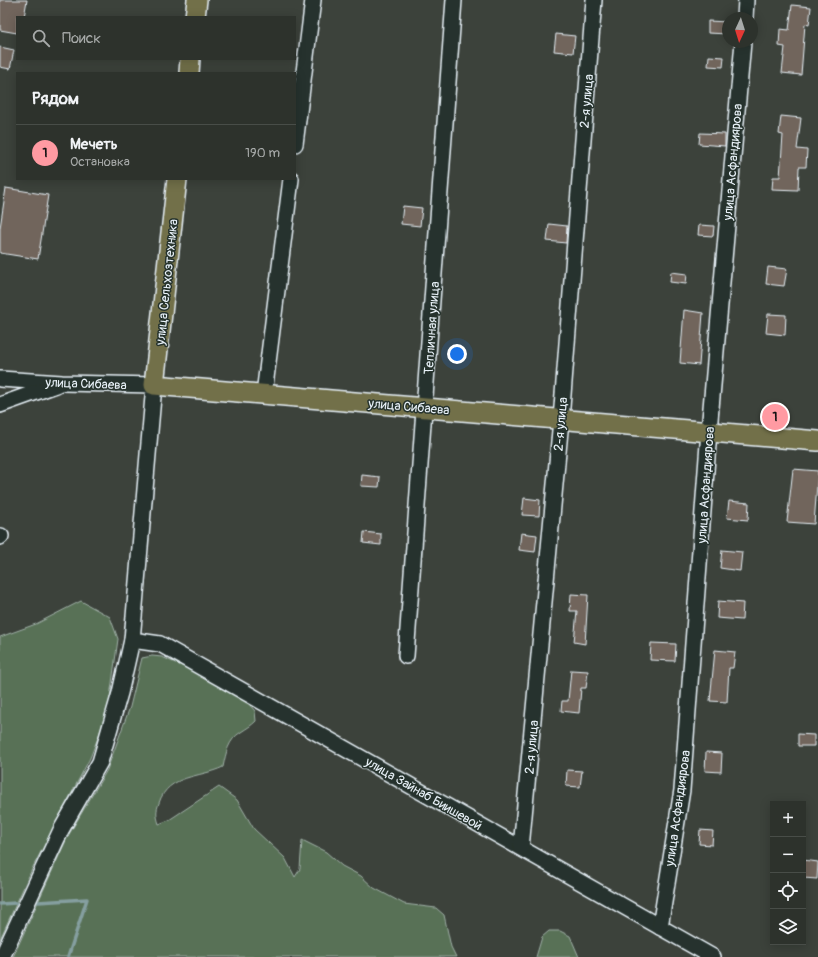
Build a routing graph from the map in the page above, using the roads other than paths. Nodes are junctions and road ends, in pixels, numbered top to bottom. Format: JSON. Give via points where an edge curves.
{"nodes":[{"id":1,"x":197,"y":0,"type":"edge"},
{"id":2,"x":313,"y":0,"type":"edge"},
{"id":3,"x":454,"y":0,"type":"edge"},
{"id":4,"x":594,"y":0,"type":"edge"},
{"id":5,"x":746,"y":0,"type":"edge"},
{"id":6,"x":745,"y":12,"type":"edge"},
{"id":7,"x":195,"y":16,"type":"edge"},
{"id":8,"x":742,"y":48,"type":"edge"},
{"id":9,"x":190,"y":60,"type":"edge"},
{"id":10,"x":189,"y":72,"type":"edge"},
{"id":11,"x":296,"y":136,"type":"edge"},
{"id":12,"x":177,"y":180,"type":"edge"},
{"id":13,"x":291,"y":180,"type":"edge"},
{"id":14,"x":0,"y":379,"type":"edge"},
{"id":15,"x":62,"y":383,"type":"junction"},
{"id":16,"x":154,"y":385,"type":"junction"},
{"id":17,"x":264,"y":394,"type":"junction"},
{"id":18,"x":0,"y":405,"type":"edge"},
{"id":19,"x":425,"y":408,"type":"junction"},
{"id":20,"x":560,"y":420,"type":"junction"},
{"id":21,"x":709,"y":431,"type":"junction"},
{"id":22,"x":818,"y":440,"type":"edge"},
{"id":23,"x":132,"y":640,"type":"junction"},
{"id":24,"x":406,"y":656,"type":"dead end"},
{"id":25,"x":521,"y":848,"type":"junction"},
{"id":26,"x":660,"y":927,"type":"junction"},
{"id":27,"x":2,"y":957,"type":"edge"},
{"id":28,"x":713,"y":957,"type":"edge"}],
"edges":[{"from":1,"to":7,"type":"main road"},
{"from":2,"to":11,"type":"street"},
{"from":3,"to":19,"type":"street","name":"Тепличная улица"},
{"from":4,"to":20,"type":"street","name":"2-я улица"},
{"from":5,"to":6,"type":"street"},
{"from":8,"to":21,"type":"street","name":"улица Асфандиярова"},
{"from":9,"to":10,"type":"main road"},
{"from":12,"to":16,"type":"main road","name":"улица Сельхозтехника"},
{"from":13,"to":17,"type":"street"},
{"from":14,"to":15,"type":"street","name":"улица Сибаева"},
{"from":15,"to":16,"type":"street","name":"улица Сибаева"},
{"from":15,"to":18,"type":"street"},
{"from":16,"to":17,"type":"main road","name":"улица Сибаева"},
{"from":16,"to":23,"type":"street"},
{"from":17,"to":19,"type":"main road","name":"улица Сибаева"},
{"from":19,"to":20,"type":"main road","name":"улица Сибаева"},
{"from":19,"to":24,"type":"street","name":"Тепличная улица"},
{"from":20,"to":21,"type":"main road","name":"улица Сибаева"},
{"from":20,"to":25,"type":"street","name":"2-я улица"},
{"from":21,"to":22,"type":"main road","name":"улица Сибаева"},
{"from":21,"to":26,"type":"street","name":"улица Асфандиярова","via":[[682,790]]},
{"from":23,"to":25,"type":"street","name":"улица Зайнаб Биишевой","via":[[160,644]]},
{"from":23,"to":27,"type":"street","via":[[100,762],[61,830]]},
{"from":25,"to":26,"type":"street","name":"улица Зайнаб Биишевой"},
{"from":26,"to":28,"type":"street","name":"улица Зайнаб Биишевой"}]}
